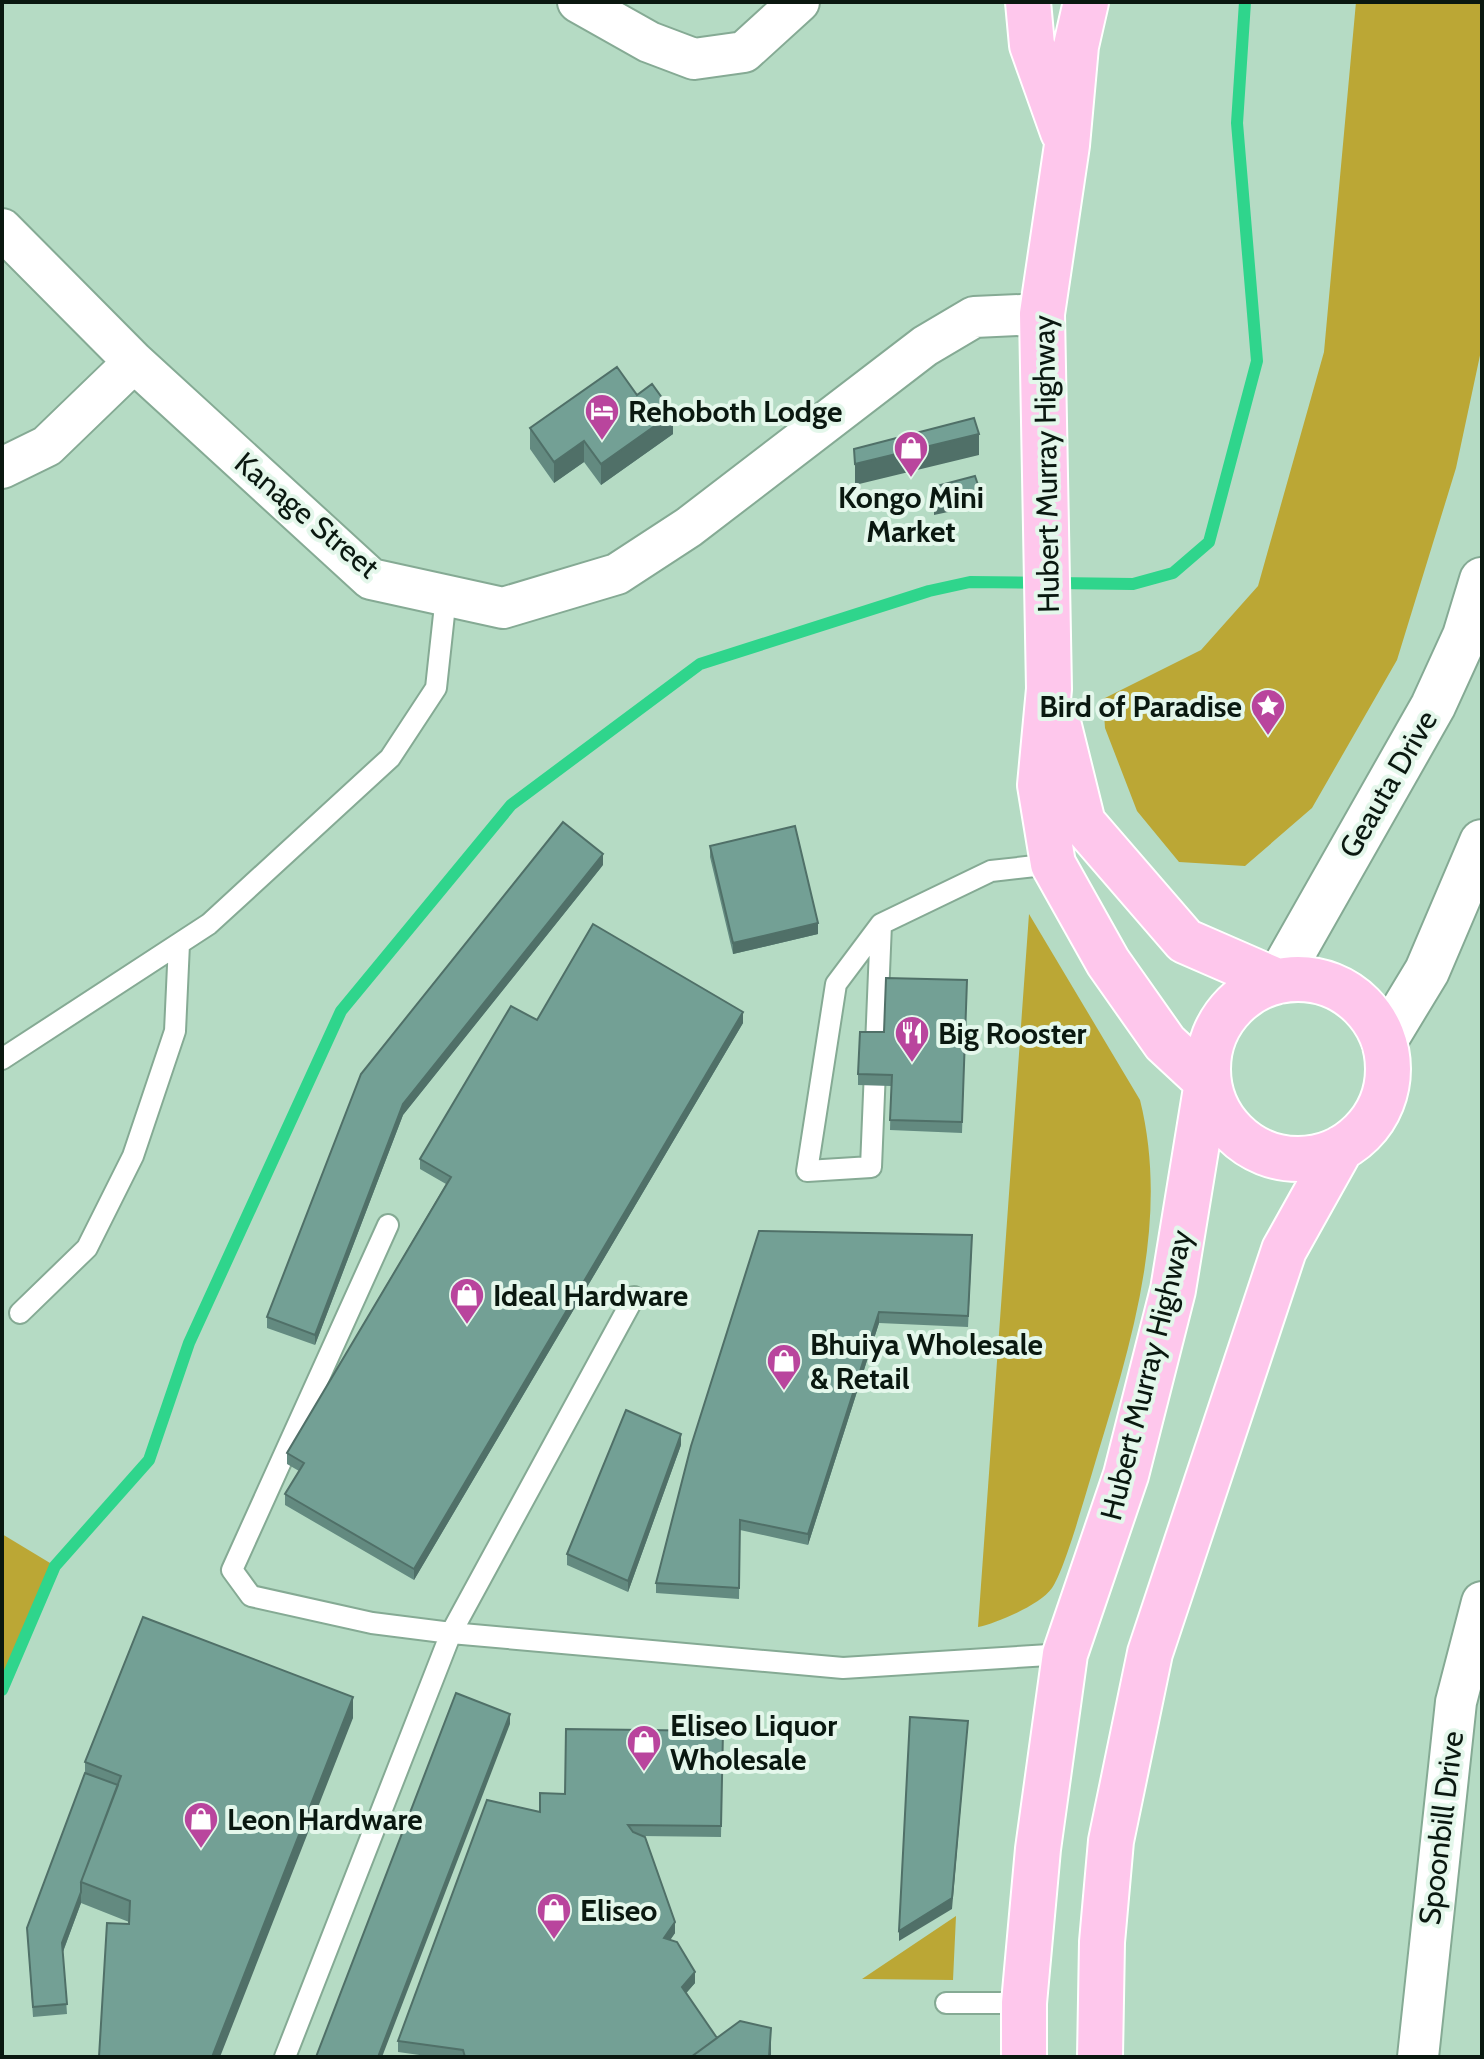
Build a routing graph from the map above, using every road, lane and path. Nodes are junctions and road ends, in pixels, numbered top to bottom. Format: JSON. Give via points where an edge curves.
{"nodes":[{"id":1,"x":578,"y":2,"type":"edge"},
{"id":2,"x":799,"y":2,"type":"edge"},
{"id":3,"x":1028,"y":2,"type":"edge"},
{"id":4,"x":1086,"y":2,"type":"edge"},
{"id":5,"x":1067,"y":145,"type":"junction"},
{"id":6,"x":2,"y":229,"type":"edge"},
{"id":7,"x":1041,"y":332,"type":"junction"},
{"id":8,"x":134,"y":362,"type":"junction"},
{"id":9,"x":2,"y":468,"type":"edge"},
{"id":10,"x":1482,"y":580,"type":"edge"},
{"id":11,"x":446,"y":596,"type":"junction"},
{"id":12,"x":1049,"y":689,"type":"junction"},
{"id":13,"x":1482,"y":842,"type":"edge"},
{"id":14,"x":1053,"y":864,"type":"junction"},
{"id":15,"x":881,"y":924,"type":"junction"},
{"id":16,"x":179,"y":944,"type":"junction"},
{"id":17,"x":1277,"y":981,"type":"junction"},
{"id":18,"x":1384,"y":1042,"type":"junction"},
{"id":19,"x":2,"y":1059,"type":"edge"},
{"id":20,"x":1207,"y":1082,"type":"junction"},
{"id":21,"x":1341,"y":1148,"type":"junction"},
{"id":22,"x":388,"y":1225,"type":"dead end"},
{"id":23,"x":634,"y":1297,"type":"dead end"},
{"id":24,"x":20,"y":1313,"type":"dead end"},
{"id":25,"x":1482,"y":1602,"type":"edge"},
{"id":26,"x":451,"y":1633,"type":"junction"},
{"id":27,"x":1065,"y":1654,"type":"junction"},
{"id":28,"x":946,"y":2003,"type":"dead end"},
{"id":29,"x":1024,"y":2003,"type":"junction"},
{"id":30,"x":285,"y":2057,"type":"edge"},
{"id":31,"x":1024,"y":2057,"type":"edge"},
{"id":32,"x":1100,"y":2057,"type":"edge"},
{"id":33,"x":1418,"y":2057,"type":"edge"}],
"edges":[{"from":1,"to":2,"type":"street","via":[[649,42],[694,59],[744,52]]},
{"from":3,"to":5,"type":"highway","name":"Hubert Murray Highway","via":[[1032,45]]},
{"from":4,"to":5,"type":"highway","name":"Hubert Murray Highway","via":[[1076,46]]},
{"from":5,"to":7,"type":"highway","name":"Hubert Murray Highway"},
{"from":6,"to":8,"type":"street","name":"Kanage Street"},
{"from":7,"to":11,"type":"street","name":"Kanage Street","via":[[974,317],[925,346],[689,527],[617,574],[503,608]]},
{"from":7,"to":12,"type":"highway","name":"Hubert Murray Highway"},
{"from":8,"to":9,"type":"street","via":[[47,446]]},
{"from":8,"to":11,"type":"street","name":"Kanage Street","via":[[371,579]]},
{"from":10,"to":17,"type":"main road","name":"Geauta Drive","via":[[1465,636],[1433,706]]},
{"from":11,"to":16,"type":"lane","via":[[436,688],[390,758],[209,924]]},
{"from":12,"to":14,"type":"highway","name":"Hubert Murray Highway","via":[[1040,785]]},
{"from":12,"to":17,"type":"highway","name":"Hubert Murray Highway","via":[[1083,823],[1185,941]]},
{"from":13,"to":18,"type":"main road","via":[[1427,971]]},
{"from":14,"to":15,"type":"lane","via":[[991,871]]},
{"from":14,"to":20,"type":"highway","name":"Hubert Murray Highway","via":[[1108,962],[1165,1043]]},
{"from":15,"to":15,"type":"lane","via":[[836,984],[807,1171],[871,1167]]},
{"from":16,"to":19,"type":"lane"},
{"from":16,"to":24,"type":"lane","via":[[175,1031],[133,1156],[87,1248]]},
{"from":17,"to":18,"type":"highway","via":[[1301,977],[1351,996],[1372,1016]]},
{"from":17,"to":20,"type":"highway","via":[[1245,996],[1221,1022],[1209,1055]]},
{"from":18,"to":21,"type":"highway","via":[[1388,1072],[1382,1102],[1365,1129]]},
{"from":20,"to":21,"type":"highway","via":[[1220,1114],[1236,1135],[1259,1151],[1314,1158]]},
{"from":20,"to":27,"type":"highway","name":"Hubert Murray Highway","via":[[1173,1290],[1126,1475]]},
{"from":21,"to":32,"type":"highway","via":[[1284,1250],[1150,1653],[1111,1841]]},
{"from":22,"to":26,"type":"lane","via":[[232,1570],[251,1596],[372,1623]]},
{"from":23,"to":26,"type":"lane"},
{"from":25,"to":33,"type":"street","name":"Spoonbill Drive","via":[[1456,1702]]},
{"from":26,"to":27,"type":"lane","via":[[843,1668]]},
{"from":26,"to":30,"type":"lane"},
{"from":27,"to":29,"type":"highway","name":"Hubert Murray Highway","via":[[1038,1849]]},
{"from":28,"to":29,"type":"lane"},
{"from":29,"to":31,"type":"highway","name":"Hubert Murray Highway"}]}
